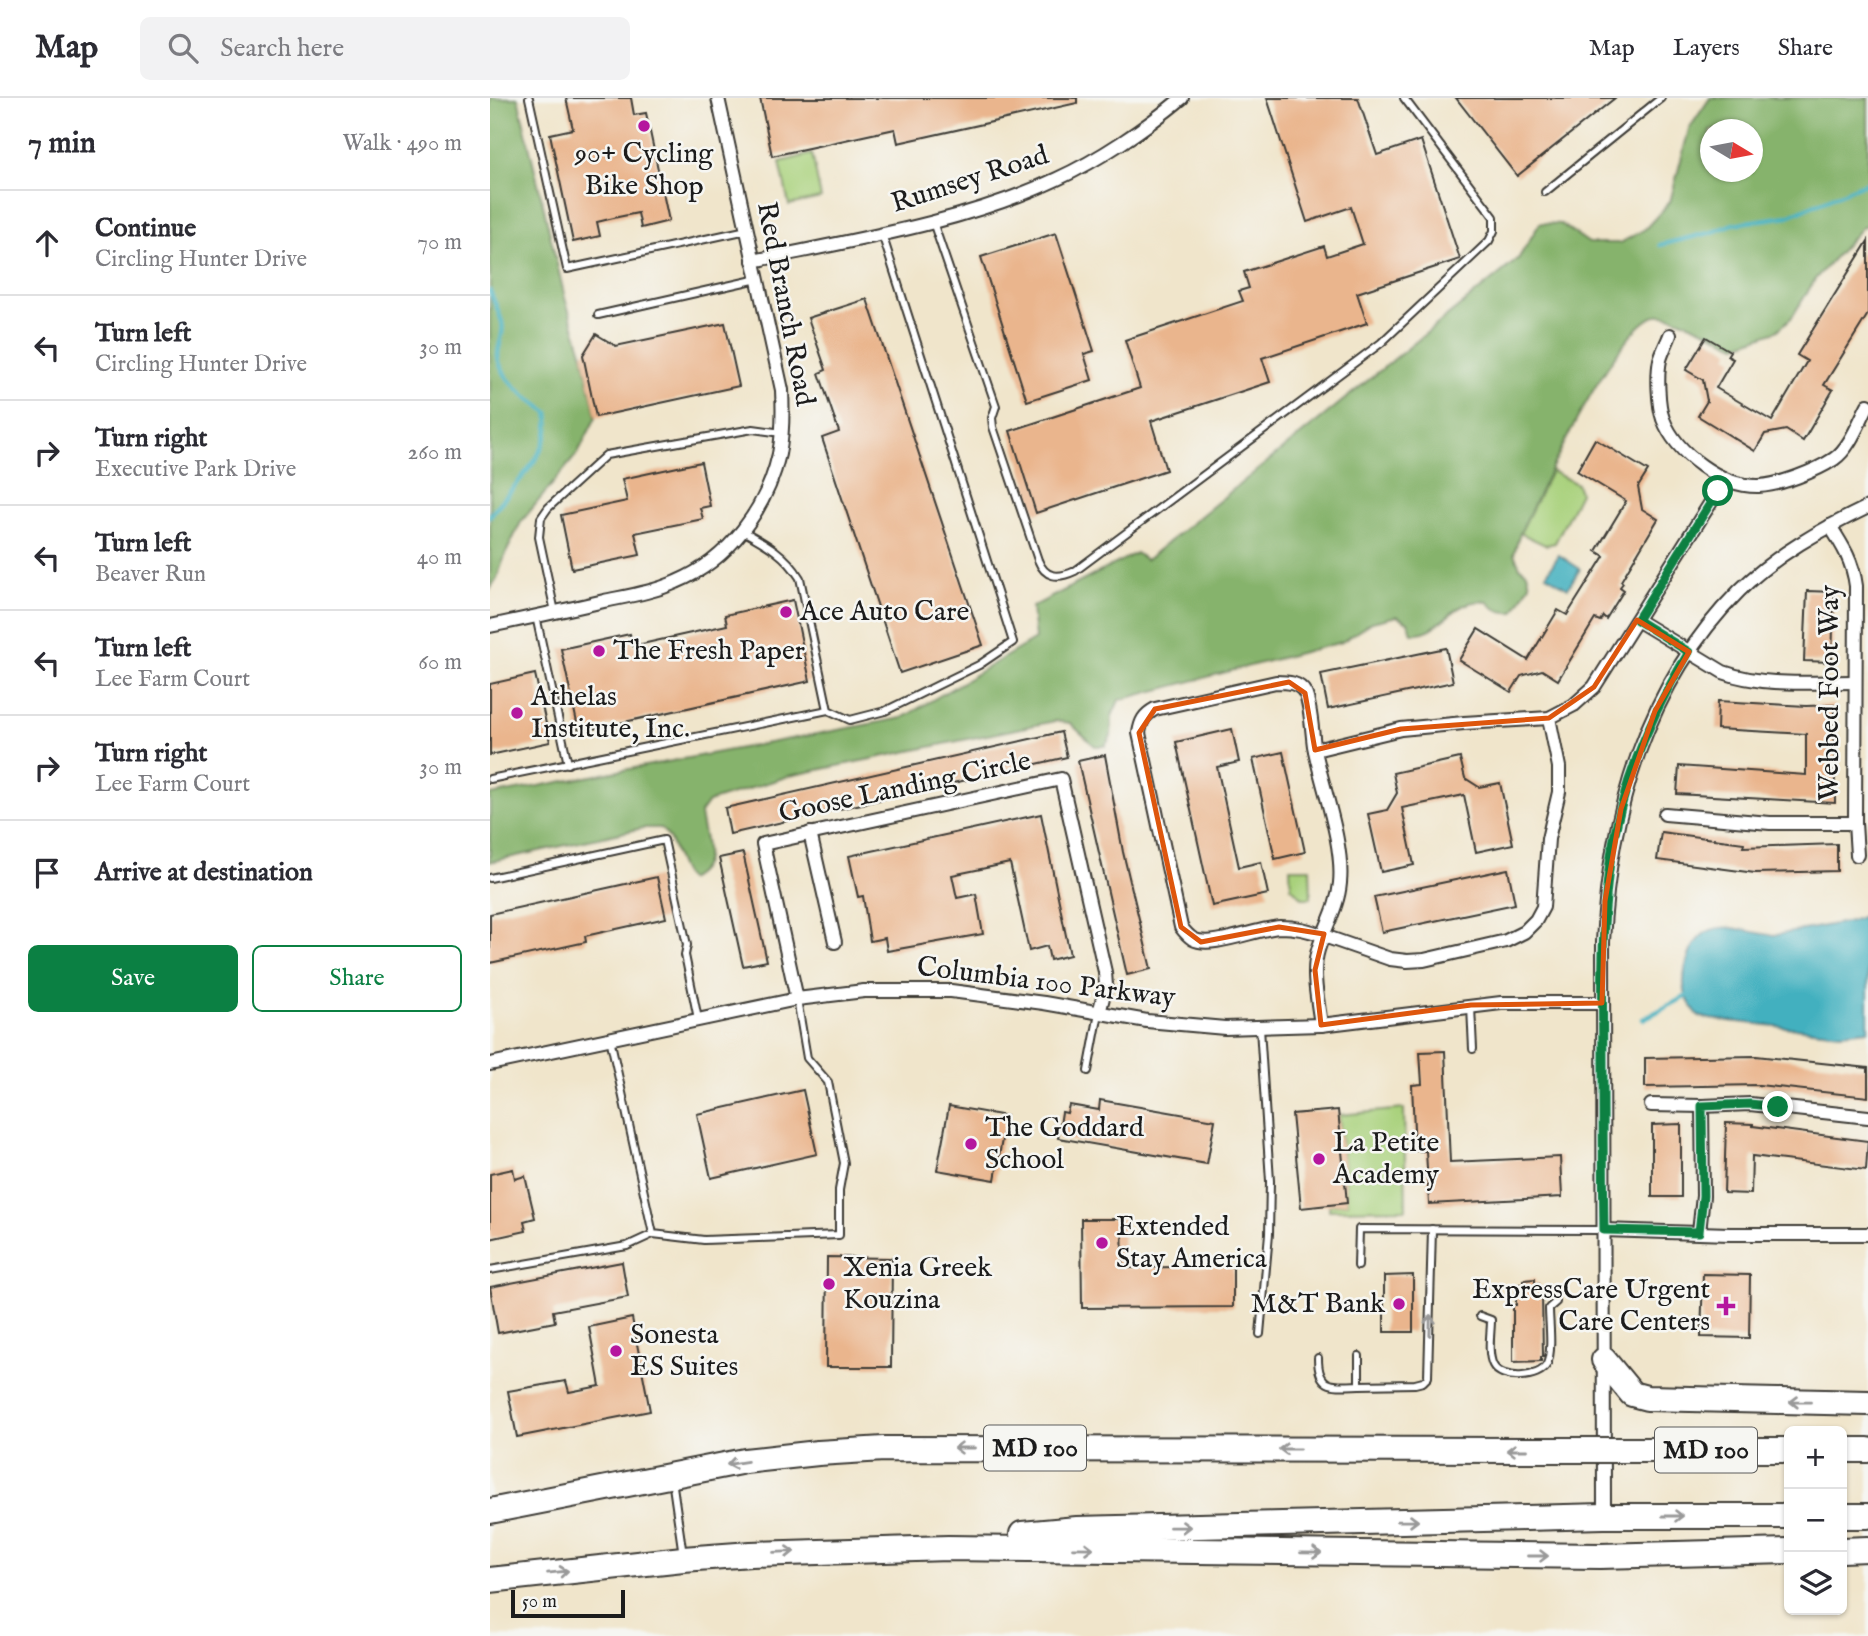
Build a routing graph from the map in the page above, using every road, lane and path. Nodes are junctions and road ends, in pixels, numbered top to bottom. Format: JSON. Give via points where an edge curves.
{"nodes":[{"id":1,"x":529,"y":98,"type":"edge"},
{"id":2,"x":718,"y":98,"type":"edge"},
{"id":3,"x":1182,"y":98,"type":"edge"},
{"id":4,"x":1404,"y":98,"type":"edge"},
{"id":5,"x":1661,"y":98,"type":"edge"},
{"id":6,"x":1545,"y":192,"type":"dead end"},
{"id":7,"x":933,"y":221,"type":"junction"},
{"id":8,"x":747,"y":230,"type":"junction"},
{"id":9,"x":882,"y":234,"type":"junction"},
{"id":10,"x":753,"y":261,"type":"junction"},
{"id":11,"x":758,"y":279,"type":"junction"},
{"id":12,"x":598,"y":315,"type":"dead end"},
{"id":13,"x":1670,"y":335,"type":"dead end"},
{"id":14,"x":1868,"y":405,"type":"edge"},
{"id":15,"x":782,"y":433,"type":"junction"},
{"id":16,"x":1721,"y":477,"type":"junction"},
{"id":17,"x":1868,"y":507,"type":"edge"},
{"id":18,"x":1830,"y":526,"type":"junction"},
{"id":19,"x":743,"y":531,"type":"junction"},
{"id":20,"x":555,"y":612,"type":"junction"},
{"id":21,"x":536,"y":616,"type":"junction"},
{"id":22,"x":1637,"y":620,"type":"junction"},
{"id":23,"x":490,"y":626,"type":"edge"},
{"id":24,"x":1689,"y":652,"type":"junction"},
{"id":25,"x":1854,"y":682,"type":"junction"},
{"id":26,"x":828,"y":710,"type":"junction"},
{"id":27,"x":1549,"y":718,"type":"junction"},
{"id":28,"x":1315,"y":750,"type":"junction"},
{"id":29,"x":568,"y":764,"type":"junction"},
{"id":30,"x":490,"y":779,"type":"edge"},
{"id":31,"x":1665,"y":814,"type":"dead end"},
{"id":32,"x":1855,"y":823,"type":"junction"},
{"id":33,"x":810,"y":833,"type":"junction"},
{"id":34,"x":1857,"y":855,"type":"dead end"},
{"id":35,"x":490,"y":878,"type":"edge"},
{"id":36,"x":1324,"y":936,"type":"junction"},
{"id":37,"x":835,"y":942,"type":"dead end"},
{"id":38,"x":797,"y":999,"type":"junction"},
{"id":39,"x":1602,"y":1003,"type":"junction"},
{"id":40,"x":1471,"y":1005,"type":"junction"},
{"id":41,"x":1099,"y":1013,"type":"junction"},
{"id":42,"x":698,"y":1019,"type":"junction"},
{"id":43,"x":1321,"y":1025,"type":"junction"},
{"id":44,"x":1261,"y":1028,"type":"junction"},
{"id":45,"x":610,"y":1038,"type":"junction"},
{"id":46,"x":1473,"y":1049,"type":"dead end"},
{"id":47,"x":490,"y":1064,"type":"edge"},
{"id":48,"x":1088,"y":1071,"type":"dead end"},
{"id":49,"x":1651,"y":1105,"type":"dead end"},
{"id":50,"x":1702,"y":1106,"type":"junction"},
{"id":51,"x":1868,"y":1117,"type":"edge"},
{"id":52,"x":1432,"y":1230,"type":"junction"},
{"id":53,"x":1604,"y":1230,"type":"junction"},
{"id":54,"x":1699,"y":1232,"type":"junction"},
{"id":55,"x":653,"y":1234,"type":"junction"},
{"id":56,"x":1868,"y":1234,"type":"edge"},
{"id":57,"x":1359,"y":1266,"type":"dead end"},
{"id":58,"x":490,"y":1270,"type":"edge"},
{"id":59,"x":1556,"y":1302,"type":"dead end"},
{"id":60,"x":1480,"y":1316,"type":"dead end"},
{"id":61,"x":1261,"y":1334,"type":"dead end"},
{"id":62,"x":1359,"y":1356,"type":"dead end"},
{"id":63,"x":1318,"y":1358,"type":"dead end"},
{"id":64,"x":1604,"y":1360,"type":"junction"},
{"id":65,"x":1359,"y":1385,"type":"junction"},
{"id":66,"x":1868,"y":1403,"type":"edge"},
{"id":67,"x":1784,"y":1450,"type":"edge"},
{"id":68,"x":1847,"y":1450,"type":"edge"},
{"id":69,"x":1868,"y":1450,"type":"edge"},
{"id":70,"x":672,"y":1474,"type":"junction"},
{"id":71,"x":490,"y":1511,"type":"edge"},
{"id":72,"x":1604,"y":1516,"type":"junction"},
{"id":73,"x":1784,"y":1516,"type":"edge"},
{"id":74,"x":1847,"y":1516,"type":"edge"},
{"id":75,"x":1868,"y":1516,"type":"edge"},
{"id":76,"x":1868,"y":1549,"type":"edge"},
{"id":77,"x":1847,"y":1550,"type":"edge"},
{"id":78,"x":819,"y":1551,"type":"junction"},
{"id":79,"x":1784,"y":1551,"type":"edge"},
{"id":80,"x":683,"y":1559,"type":"junction"},
{"id":81,"x":490,"y":1580,"type":"edge"}],
"edges":[{"from":1,"to":8,"type":"lane","via":[[567,268]]},
{"from":2,"to":8,"type":"street","name":"Red Branch Road"},
{"from":3,"to":7,"type":"street","name":"Rumsey Road","via":[[1058,179]]},
{"from":4,"to":7,"type":"lane","via":[[1494,217],[1489,241],[1381,343],[1064,576],[1041,569],[993,427],[996,406]]},
{"from":5,"to":6,"type":"lane"},
{"from":7,"to":9,"type":"street","name":"Rumsey Road"},
{"from":8,"to":10,"type":"street","name":"Red Branch Road"},
{"from":9,"to":10,"type":"street","name":"Rumsey Road"},
{"from":9,"to":26,"type":"lane","via":[[1013,642],[979,665],[885,711],[850,720]]},
{"from":10,"to":11,"type":"street","name":"Red Branch Road"},
{"from":11,"to":12,"type":"lane"},
{"from":11,"to":15,"type":"street","name":"Red Branch Road","via":[[782,390]]},
{"from":13,"to":16,"type":"street","via":[[1659,370],[1663,418],[1684,450]]},
{"from":14,"to":16,"type":"street","via":[[1835,458],[1781,482],[1759,486]]},
{"from":15,"to":19,"type":"street","name":"Red Branch Road","via":[[771,480]]},
{"from":15,"to":20,"type":"lane","via":[[753,429],[606,455],[541,518],[539,537]]},
{"from":16,"to":22,"type":"street","via":[[1718,491]]},
{"from":17,"to":18,"type":"street"},
{"from":18,"to":24,"type":"street","via":[[1741,589]]},
{"from":18,"to":25,"type":"street","name":"Webbed Foot Way","via":[[1854,570]]},
{"from":19,"to":20,"type":"street","name":"Red Branch Road","via":[[714,558],[676,582]]},
{"from":19,"to":26,"type":"lane","via":[[774,548],[800,578]]},
{"from":20,"to":21,"type":"street","name":"Red Branch Road"},
{"from":21,"to":23,"type":"street","name":"Red Branch Road"},
{"from":21,"to":29,"type":"lane"},
{"from":22,"to":24,"type":"street"},
{"from":22,"to":27,"type":"street","via":[[1594,687]]},
{"from":24,"to":25,"type":"street","via":[[1723,672],[1756,681]]},
{"from":24,"to":39,"type":"street","via":[[1655,711],[1621,808],[1605,901]]},
{"from":25,"to":32,"type":"street","name":"Webbed Foot Way"},
{"from":26,"to":29,"type":"lane"},
{"from":27,"to":28,"type":"street","via":[[1401,729]]},
{"from":27,"to":36,"type":"street","via":[[1559,792],[1548,839],[1544,908],[1524,932],[1506,941],[1416,960],[1390,959]]},
{"from":28,"to":36,"type":"street","via":[[1340,855],[1340,883]]},
{"from":28,"to":36,"type":"street","via":[[1305,693],[1289,682],[1155,709],[1147,713],[1139,733],[1186,934],[1210,942],[1279,927]]},
{"from":29,"to":30,"type":"lane"},
{"from":31,"to":32,"type":"street","name":"Webbed Foot Way","via":[[1770,823]]},
{"from":32,"to":34,"type":"street","name":"Webbed Foot Way"},
{"from":33,"to":37,"type":"street"},
{"from":33,"to":38,"type":"street","name":"Goose Landing Circle","via":[[763,844]]},
{"from":33,"to":41,"type":"street","name":"Goose Landing Circle","via":[[1061,779],[1105,972]]},
{"from":35,"to":42,"type":"lane","via":[[664,840],[688,945],[685,955]]},
{"from":36,"to":43,"type":"street","via":[[1315,970]]},
{"from":38,"to":41,"type":"street","name":"Columbia 100 Parkway","via":[[864,991],[951,991]]},
{"from":38,"to":42,"type":"street","name":"Columbia 100 Parkway"},
{"from":38,"to":55,"type":"lane","via":[[807,1058],[828,1083],[844,1163],[839,1235],[704,1240]]},
{"from":39,"to":40,"type":"street","name":"Columbia 100 Parkway"},
{"from":39,"to":53,"type":"street"},
{"from":40,"to":43,"type":"street","name":"Columbia 100 Parkway"},
{"from":40,"to":46,"type":"lane"},
{"from":41,"to":44,"type":"street","name":"Columbia 100 Parkway","via":[[1188,1026]]},
{"from":41,"to":48,"type":"lane"},
{"from":42,"to":45,"type":"street","name":"Columbia 100 Parkway"},
{"from":43,"to":44,"type":"street","name":"Columbia 100 Parkway"},
{"from":44,"to":61,"type":"lane","via":[[1270,1181]]},
{"from":45,"to":47,"type":"street","name":"Columbia 100 Parkway"},
{"from":45,"to":55,"type":"lane"},
{"from":49,"to":50,"type":"street"},
{"from":50,"to":51,"type":"street","via":[[1750,1104]]},
{"from":50,"to":54,"type":"street"},
{"from":52,"to":53,"type":"lane"},
{"from":52,"to":57,"type":"lane","via":[[1359,1229]]},
{"from":65,"to":52,"type":"lane","one_way":true,"via":[[1415,1384],[1428,1377]]},
{"from":53,"to":54,"type":"street"},
{"from":53,"to":64,"type":"street"},
{"from":54,"to":56,"type":"street"},
{"from":55,"to":58,"type":"lane","via":[[627,1246]]},
{"from":59,"to":60,"type":"lane","via":[[1549,1308],[1548,1361],[1534,1374],[1512,1375],[1496,1369],[1491,1320]]},
{"from":62,"to":65,"type":"lane"},
{"from":63,"to":65,"type":"lane","via":[[1324,1381]]},
{"from":66,"to":64,"type":"highway","one_way":true,"via":[[1647,1398],[1632,1394]]},
{"from":64,"to":72,"type":"street"},
{"from":67,"to":70,"type":"highway","number":"MD 100","one_way":true,"bridge":true,"via":[[884,1449],[745,1461]]},
{"from":68,"to":69,"type":"highway"},
{"from":70,"to":71,"type":"highway","number":"MD 100"},
{"from":70,"to":80,"type":"lane"},
{"from":72,"to":73,"type":"highway","one_way":true},
{"from":78,"to":72,"type":"highway","one_way":true,"via":[[1077,1529]]},
{"from":74,"to":75,"type":"highway"},
{"from":76,"to":77,"type":"highway"},
{"from":78,"to":79,"type":"highway","one_way":true,"via":[[1076,1548],[1600,1556]]},
{"from":80,"to":78,"type":"highway","one_way":true},
{"from":81,"to":80,"type":"highway","one_way":true}]}
